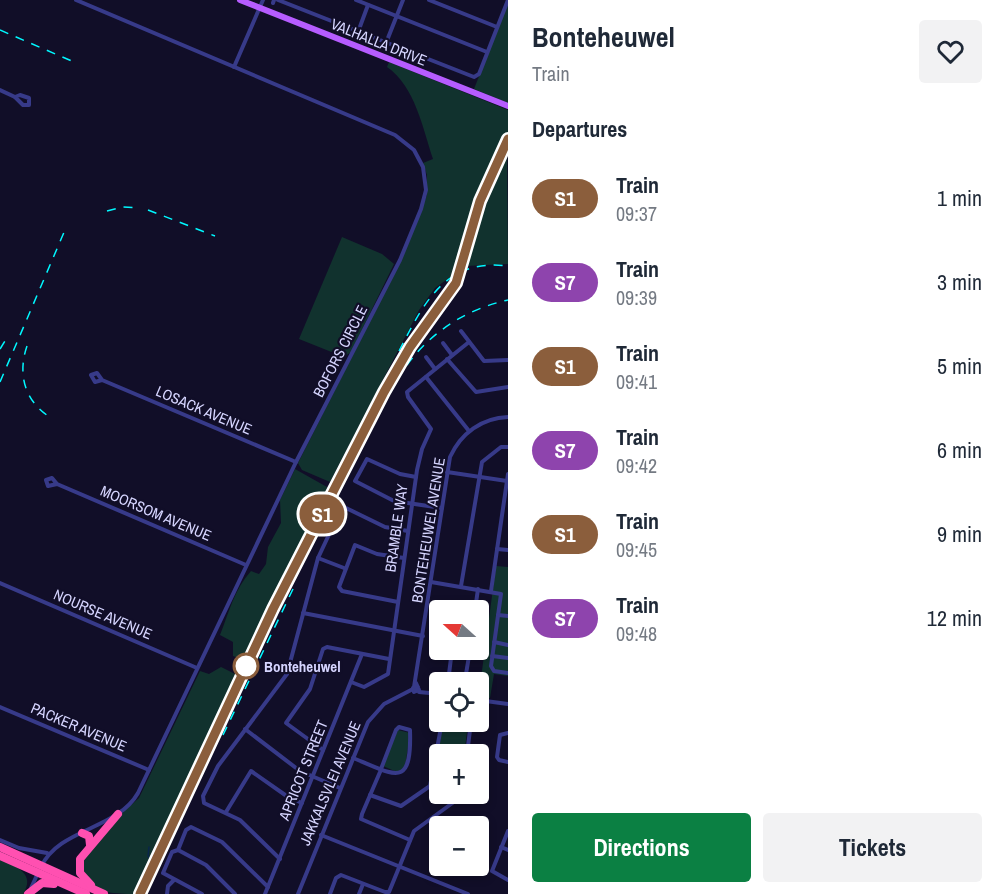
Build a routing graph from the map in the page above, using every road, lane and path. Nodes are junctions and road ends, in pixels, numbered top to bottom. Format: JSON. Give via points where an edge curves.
{"nodes":[{"id":1,"x":76,"y":0,"type":"edge"},
{"id":2,"x":240,"y":0,"type":"edge"},
{"id":3,"x":263,"y":0,"type":"edge"},
{"id":4,"x":356,"y":0,"type":"edge"},
{"id":5,"x":403,"y":0,"type":"edge"},
{"id":6,"x":429,"y":0,"type":"edge"},
{"id":7,"x":502,"y":0,"type":"edge"},
{"id":8,"x":275,"y":1,"type":"edge"},
{"id":9,"x":507,"y":1,"type":"edge"},
{"id":10,"x":368,"y":5,"type":"junction"},
{"id":11,"x":260,"y":8,"type":"junction"},
{"id":12,"x":397,"y":16,"type":"junction"},
{"id":13,"x":497,"y":27,"type":"junction"},
{"id":14,"x":358,"y":32,"type":"junction"},
{"id":15,"x":386,"y":43,"type":"junction"},
{"id":16,"x":487,"y":52,"type":"junction"},
{"id":17,"x":234,"y":67,"type":"junction"},
{"id":18,"x":0,"y":90,"type":"edge"},
{"id":19,"x":15,"y":97,"type":"dead end"},
{"id":20,"x":508,"y":106,"type":"edge"},
{"id":21,"x":461,"y":331,"type":"dead end"},
{"id":22,"x":469,"y":342,"type":"junction"},
{"id":23,"x":443,"y":343,"type":"dead end"},
{"id":24,"x":452,"y":355,"type":"junction"},
{"id":25,"x":426,"y":357,"type":"dead end"},
{"id":26,"x":447,"y":359,"type":"junction"},
{"id":27,"x":508,"y":360,"type":"edge"},
{"id":28,"x":435,"y":369,"type":"junction"},
{"id":29,"x":426,"y":376,"type":"junction"},
{"id":30,"x":102,"y":380,"type":"dead end"},
{"id":31,"x":508,"y":387,"type":"edge"},
{"id":32,"x":508,"y":417,"type":"edge"},
{"id":33,"x":469,"y":431,"type":"junction"},
{"id":34,"x":508,"y":447,"type":"edge"},
{"id":35,"x":296,"y":462,"type":"junction"},
{"id":36,"x":447,"y":472,"type":"junction"},
{"id":37,"x":508,"y":474,"type":"edge"},
{"id":38,"x":416,"y":477,"type":"junction"},
{"id":39,"x":478,"y":477,"type":"junction"},
{"id":40,"x":507,"y":481,"type":"edge"},
{"id":41,"x":57,"y":484,"type":"dead end"},
{"id":42,"x":412,"y":504,"type":"junction"},
{"id":43,"x":442,"y":508,"type":"junction"},
{"id":44,"x":408,"y":531,"type":"junction"},
{"id":45,"x":497,"y":549,"type":"junction"},
{"id":46,"x":508,"y":550,"type":"edge"},
{"id":47,"x":318,"y":558,"type":"junction"},
{"id":48,"x":404,"y":558,"type":"junction"},
{"id":49,"x":246,"y":565,"type":"junction"},
{"id":50,"x":344,"y":568,"type":"junction"},
{"id":51,"x":431,"y":582,"type":"junction"},
{"id":52,"x":0,"y":583,"type":"edge"},
{"id":53,"x":461,"y":586,"type":"junction"},
{"id":54,"x":478,"y":589,"type":"junction"},
{"id":55,"x":491,"y":591,"type":"junction"},
{"id":56,"x":477,"y":600,"type":"edge"},
{"id":57,"x":398,"y":602,"type":"junction"},
{"id":58,"x":303,"y":613,"type":"junction"},
{"id":59,"x":498,"y":615,"type":"junction"},
{"id":60,"x":508,"y":616,"type":"edge"},
{"id":61,"x":393,"y":631,"type":"junction"},
{"id":62,"x":423,"y":636,"type":"junction"},
{"id":63,"x":494,"y":642,"type":"junction"},
{"id":64,"x":508,"y":645,"type":"edge"},
{"id":65,"x":362,"y":654,"type":"junction"},
{"id":66,"x":492,"y":656,"type":"junction"},
{"id":67,"x":508,"y":658,"type":"edge"},
{"id":68,"x":389,"y":659,"type":"junction"},
{"id":69,"x":197,"y":668,"type":"junction"},
{"id":70,"x":508,"y":673,"type":"edge"},
{"id":71,"x":351,"y":682,"type":"junction"},
{"id":72,"x":416,"y":689,"type":"junction"},
{"id":73,"x":429,"y":692,"type":"edge"},
{"id":74,"x":489,"y":701,"type":"edge"},
{"id":75,"x":508,"y":704,"type":"edge"},
{"id":76,"x":0,"y":706,"type":"edge"},
{"id":77,"x":245,"y":729,"type":"junction"},
{"id":78,"x":440,"y":732,"type":"edge"},
{"id":79,"x":508,"y":733,"type":"edge"},
{"id":80,"x":323,"y":750,"type":"junction"},
{"id":81,"x":352,"y":758,"type":"junction"},
{"id":82,"x":508,"y":762,"type":"edge"},
{"id":83,"x":381,"y":769,"type":"junction"},
{"id":84,"x":149,"y":770,"type":"junction"},
{"id":85,"x":313,"y":777,"type":"junction"},
{"id":86,"x":340,"y":788,"type":"junction"},
{"id":87,"x":370,"y":795,"type":"junction"},
{"id":88,"x":302,"y":803,"type":"junction"},
{"id":89,"x":451,"y":804,"type":"edge"},
{"id":90,"x":226,"y":813,"type":"junction"},
{"id":91,"x":118,"y":814,"type":"junction"},
{"id":92,"x":508,"y":831,"type":"edge"},
{"id":93,"x":82,"y":833,"type":"junction"},
{"id":94,"x":321,"y":835,"type":"junction"},
{"id":95,"x":0,"y":840,"type":"edge"},
{"id":96,"x":410,"y":840,"type":"junction"},
{"id":97,"x":90,"y":845,"type":"junction"},
{"id":98,"x":0,"y":847,"type":"edge"},
{"id":99,"x":501,"y":847,"type":"junction"},
{"id":100,"x":178,"y":850,"type":"junction"},
{"id":101,"x":508,"y":850,"type":"edge"},
{"id":102,"x":47,"y":853,"type":"junction"},
{"id":103,"x":0,"y":856,"type":"edge"},
{"id":104,"x":280,"y":859,"type":"junction"},
{"id":105,"x":400,"y":867,"type":"junction"},
{"id":106,"x":40,"y":870,"type":"junction"},
{"id":107,"x":174,"y":880,"type":"junction"},
{"id":108,"x":508,"y":880,"type":"edge"},
{"id":109,"x":363,"y":884,"type":"junction"},
{"id":110,"x":268,"y":887,"type":"junction"},
{"id":111,"x":73,"y":888,"type":"junction"},
{"id":112,"x":454,"y":891,"type":"edge"},
{"id":113,"x":103,"y":893,"type":"edge"},
{"id":114,"x":27,"y":894,"type":"edge"},
{"id":115,"x":86,"y":894,"type":"edge"},
{"id":116,"x":167,"y":894,"type":"edge"},
{"id":117,"x":202,"y":894,"type":"edge"},
{"id":118,"x":235,"y":894,"type":"edge"},
{"id":119,"x":265,"y":894,"type":"edge"},
{"id":120,"x":298,"y":894,"type":"edge"},
{"id":121,"x":330,"y":894,"type":"edge"},
{"id":122,"x":359,"y":894,"type":"edge"},
{"id":123,"x":468,"y":894,"type":"edge"}],
"edges":[{"from":1,"to":17,"type":"street","name":"BOFORS CIRCLE"},
{"from":2,"to":11,"type":"main road","name":"VALHALLA DRIVE"},
{"from":3,"to":11,"type":"street"},
{"from":4,"to":10,"type":"street"},
{"from":5,"to":12,"type":"street"},
{"from":6,"to":13,"type":"street"},
{"from":7,"to":9,"type":"street"},
{"from":8,"to":14,"type":"street"},
{"from":9,"to":13,"type":"street"},
{"from":10,"to":12,"type":"street"},
{"from":10,"to":14,"type":"street"},
{"from":11,"to":17,"type":"street"},
{"from":11,"to":20,"type":"main road","name":"VALHALLA DRIVE"},
{"from":12,"to":15,"type":"street"},
{"from":12,"to":16,"type":"street"},
{"from":13,"to":16,"type":"street"},
{"from":14,"to":15,"type":"street"},
{"from":15,"to":16,"type":"street","via":[[475,77]]},
{"from":17,"to":35,"type":"street","name":"BOFORS CIRCLE","via":[[399,138],[416,153],[425,175],[424,200],[400,260]]},
{"from":18,"to":19,"type":"street"},
{"from":21,"to":22,"type":"street"},
{"from":22,"to":24,"type":"street","name":"BRAMBLE WAY"},
{"from":22,"to":27,"type":"street","via":[[485,362]]},
{"from":23,"to":24,"type":"street"},
{"from":24,"to":26,"type":"street","name":"BRAMBLE WAY"},
{"from":25,"to":28,"type":"street"},
{"from":26,"to":28,"type":"street","name":"BRAMBLE WAY"},
{"from":26,"to":31,"type":"street","via":[[476,392]]},
{"from":28,"to":29,"type":"street","name":"BRAMBLE WAY"},
{"from":29,"to":33,"type":"street"},
{"from":29,"to":38,"type":"street","name":"BRAMBLE WAY","via":[[406,394],[431,426]]},
{"from":30,"to":35,"type":"street","name":"LOSACK AVENUE"},
{"from":32,"to":33,"type":"street","via":[[490,420]]},
{"from":33,"to":36,"type":"street","name":"BONTEHEUWEL AVENUE","via":[[455,447]]},
{"from":34,"to":39,"type":"street","via":[[501,447],[482,462]]},
{"from":35,"to":49,"type":"street","name":"BOFORS CIRCLE"},
{"from":36,"to":39,"type":"street"},
{"from":36,"to":43,"type":"street","name":"BONTEHEUWEL AVENUE"},
{"from":37,"to":40,"type":"street"},
{"from":38,"to":42,"type":"street","name":"BRAMBLE WAY"},
{"from":38,"to":42,"type":"street","via":[[367,459],[355,481],[391,501]]},
{"from":39,"to":40,"type":"street"},
{"from":39,"to":53,"type":"street"},
{"from":40,"to":45,"type":"street"},
{"from":41,"to":49,"type":"street","name":"MOORSOM AVENUE"},
{"from":42,"to":43,"type":"street"},
{"from":42,"to":44,"type":"street","name":"BRAMBLE WAY"},
{"from":43,"to":51,"type":"street","name":"BONTEHEUWEL AVENUE"},
{"from":44,"to":47,"type":"street","via":[[385,527],[344,508]]},
{"from":44,"to":48,"type":"street","name":"BRAMBLE WAY"},
{"from":45,"to":46,"type":"street"},
{"from":45,"to":55,"type":"street"},
{"from":47,"to":50,"type":"street"},
{"from":47,"to":58,"type":"street"},
{"from":48,"to":50,"type":"street","via":[[377,554],[356,545]]},
{"from":48,"to":57,"type":"street","name":"BRAMBLE WAY"},
{"from":49,"to":69,"type":"street","name":"BOFORS CIRCLE"},
{"from":50,"to":57,"type":"street","via":[[340,591]]},
{"from":51,"to":53,"type":"street"},
{"from":51,"to":62,"type":"street","name":"BONTEHEUWEL AVENUE"},
{"from":52,"to":69,"type":"street","name":"NOURSE AVENUE"},
{"from":53,"to":54,"type":"street"},
{"from":54,"to":55,"type":"street"},
{"from":54,"to":56,"type":"street"},
{"from":55,"to":59,"type":"street","via":[[501,594]]},
{"from":57,"to":61,"type":"street","name":"BRAMBLE WAY"},
{"from":58,"to":61,"type":"street"},
{"from":58,"to":77,"type":"street","via":[[287,674]]},
{"from":59,"to":60,"type":"street"},
{"from":59,"to":63,"type":"street"},
{"from":61,"to":62,"type":"street"},
{"from":61,"to":68,"type":"street","name":"BRAMBLE WAY"},
{"from":62,"to":72,"type":"street","name":"BONTEHEUWEL AVENUE"},
{"from":63,"to":64,"type":"street"},
{"from":63,"to":66,"type":"street"},
{"from":65,"to":68,"type":"street"},
{"from":65,"to":71,"type":"street","name":"APRICOT STREET"},
{"from":65,"to":80,"type":"street","via":[[324,648],[310,690],[286,722]]},
{"from":66,"to":67,"type":"street"},
{"from":66,"to":70,"type":"street","via":[[492,670]]},
{"from":68,"to":71,"type":"street","name":"BRAMBLE WAY","via":[[387,676],[364,687]]},
{"from":69,"to":84,"type":"street","name":"BOFORS CIRCLE"},
{"from":71,"to":80,"type":"street","name":"APRICOT STREET"},
{"from":72,"to":73,"type":"street"},
{"from":72,"to":81,"type":"street","name":"JAKKALSVLEI AVENUE","via":[[384,704],[372,716]]},
{"from":74,"to":75,"type":"street"},
{"from":76,"to":84,"type":"street","name":"PACKER AVENUE"},
{"from":77,"to":85,"type":"street"},
{"from":77,"to":90,"type":"street","via":[[218,766],[203,796],[204,803]]},
{"from":78,"to":87,"type":"street","via":[[430,786],[401,806]]},
{"from":79,"to":82,"type":"street","via":[[500,735],[497,756]]},
{"from":80,"to":85,"type":"street","name":"APRICOT STREET"},
{"from":81,"to":83,"type":"street"},
{"from":81,"to":86,"type":"street","name":"JAKKALSVLEI AVENUE"},
{"from":83,"to":83,"type":"street","via":[[397,729],[410,730],[404,770],[397,775]]},
{"from":83,"to":87,"type":"street"},
{"from":84,"to":91,"type":"street","name":"BOFORS CIRCLE","via":[[136,797]]},
{"from":85,"to":86,"type":"street"},
{"from":85,"to":88,"type":"street","name":"APRICOT STREET"},
{"from":86,"to":94,"type":"street","name":"JAKKALSVLEI AVENUE"},
{"from":87,"to":96,"type":"street","via":[[362,820]]},
{"from":88,"to":90,"type":"street","via":[[250,771]]},
{"from":88,"to":104,"type":"street","name":"APRICOT STREET"},
{"from":89,"to":96,"type":"street","via":[[416,830]]},
{"from":90,"to":104,"type":"street","via":[[240,820]]},
{"from":91,"to":93,"type":"street","name":"BOFORS CIRCLE"},
{"from":91,"to":97,"type":"highway"},
{"from":92,"to":99,"type":"street"},
{"from":93,"to":97,"type":"highway","via":[[89,836]]},
{"from":93,"to":102,"type":"street","name":"BOFORS CIRCLE"},
{"from":94,"to":105,"type":"street"},
{"from":94,"to":120,"type":"street","name":"JAKKALSVLEI AVENUE"},
{"from":95,"to":102,"type":"street"},
{"from":96,"to":105,"type":"street"},
{"from":97,"to":113,"type":"highway","via":[[80,859],[79,871]]},
{"from":98,"to":106,"type":"highway"},
{"from":99,"to":101,"type":"street"},
{"from":99,"to":108,"type":"street","via":[[492,872]]},
{"from":100,"to":107,"type":"street","via":[[172,852],[163,871]]},
{"from":100,"to":110,"type":"street","via":[[186,830],[194,827],[222,842]]},
{"from":100,"to":118,"type":"street","via":[[206,864]]},
{"from":102,"to":106,"type":"street"},
{"from":103,"to":106,"type":"highway"},
{"from":104,"to":110,"type":"street","name":"APRICOT STREET"},
{"from":105,"to":109,"type":"street","via":[[388,892]]},
{"from":105,"to":112,"type":"street"},
{"from":106,"to":111,"type":"highway"},
{"from":106,"to":113,"type":"highway"},
{"from":106,"to":114,"type":"street"},
{"from":107,"to":116,"type":"street"},
{"from":107,"to":117,"type":"street"},
{"from":109,"to":121,"type":"street","via":[[340,875]]},
{"from":109,"to":122,"type":"street"},
{"from":110,"to":119,"type":"street","name":"APRICOT STREET"},
{"from":111,"to":114,"type":"highway","via":[[45,882]]},
{"from":111,"to":115,"type":"highway"},
{"from":112,"to":123,"type":"street"}]}
